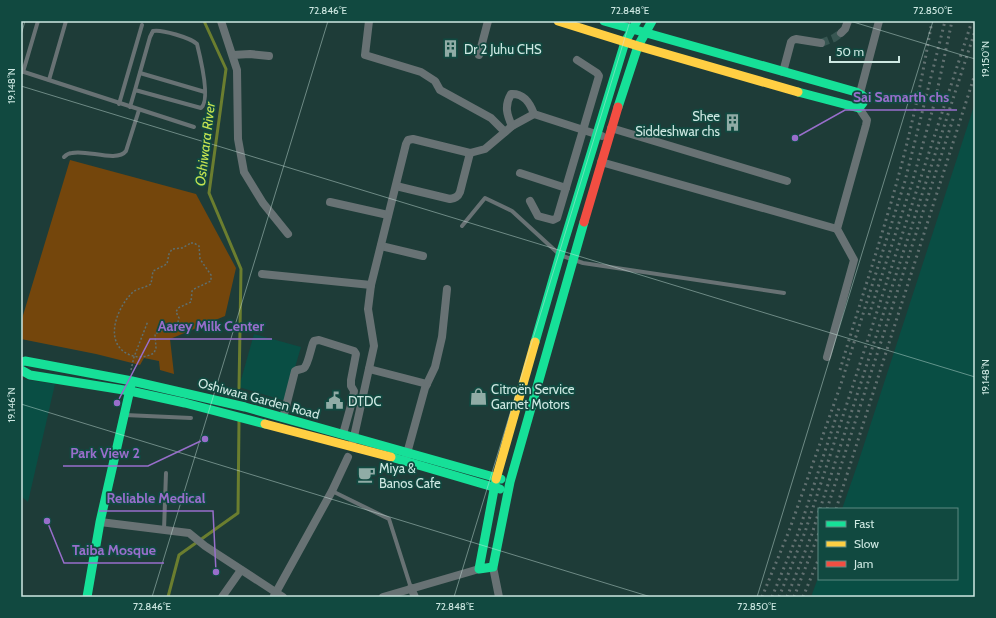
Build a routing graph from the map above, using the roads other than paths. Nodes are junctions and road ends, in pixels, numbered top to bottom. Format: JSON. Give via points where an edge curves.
{"nodes":[{"id":1,"x":38,"y":21,"type":"edge"},
{"id":2,"x":66,"y":21,"type":"edge"},
{"id":3,"x":221,"y":21,"type":"edge"},
{"id":4,"x":369,"y":21,"type":"edge"},
{"id":5,"x":488,"y":21,"type":"edge"},
{"id":6,"x":558,"y":21,"type":"edge"},
{"id":7,"x":604,"y":21,"type":"edge"},
{"id":8,"x":637,"y":21,"type":"edge"},
{"id":9,"x":652,"y":21,"type":"edge"},
{"id":10,"x":848,"y":21,"type":"edge"},
{"id":11,"x":880,"y":21,"type":"edge"},
{"id":12,"x":142,"y":25,"type":"dead end"},
{"id":13,"x":631,"y":29,"type":"junction"},
{"id":14,"x":644,"y":33,"type":"junction"},
{"id":15,"x":840,"y":33,"type":"tunnel mouth"},
{"id":16,"x":625,"y":42,"type":"junction"},
{"id":17,"x":821,"y":43,"type":"tunnel mouth"},
{"id":18,"x":638,"y":46,"type":"junction"},
{"id":19,"x":714,"y":52,"type":"junction"},
{"id":20,"x":233,"y":55,"type":"junction"},
{"id":21,"x":478,"y":55,"type":"dead end"},
{"id":22,"x":268,"y":56,"type":"dead end"},
{"id":23,"x":577,"y":60,"type":"dead end"},
{"id":24,"x":710,"y":67,"type":"junction"},
{"id":25,"x":22,"y":72,"type":"edge"},
{"id":26,"x":783,"y":72,"type":"junction"},
{"id":27,"x":140,"y":73,"type":"junction"},
{"id":28,"x":49,"y":80,"type":"junction"},
{"id":29,"x":818,"y":81,"type":"junction"},
{"id":30,"x":135,"y":90,"type":"junction"},
{"id":31,"x":205,"y":92,"type":"junction"},
{"id":32,"x":860,"y":93,"type":"junction"},
{"id":33,"x":814,"y":96,"type":"junction"},
{"id":34,"x":119,"y":104,"type":"junction"},
{"id":35,"x":130,"y":107,"type":"junction"},
{"id":36,"x":859,"y":108,"type":"junction"},
{"id":37,"x":139,"y":110,"type":"junction"},
{"id":38,"x":534,"y":114,"type":"junction"},
{"id":39,"x":512,"y":126,"type":"junction"},
{"id":40,"x":194,"y":127,"type":"dead end"},
{"id":41,"x":611,"y":128,"type":"junction"},
{"id":42,"x":583,"y":130,"type":"junction"},
{"id":43,"x":505,"y":132,"type":"junction"},
{"id":44,"x":597,"y":134,"type":"junction"},
{"id":45,"x":608,"y":137,"type":"junction"},
{"id":46,"x":470,"y":153,"type":"junction"},
{"id":47,"x":64,"y":157,"type":"dead end"},
{"id":48,"x":601,"y":162,"type":"junction"},
{"id":49,"x":520,"y":174,"type":"dead end"},
{"id":50,"x":786,"y":181,"type":"dead end"},
{"id":51,"x":396,"y":186,"type":"junction"},
{"id":52,"x":566,"y":188,"type":"junction"},
{"id":53,"x":530,"y":201,"type":"dead end"},
{"id":54,"x":330,"y":202,"type":"dead end"},
{"id":55,"x":388,"y":215,"type":"junction"},
{"id":56,"x":462,"y":226,"type":"dead end"},
{"id":57,"x":836,"y":229,"type":"junction"},
{"id":58,"x":288,"y":234,"type":"dead end"},
{"id":59,"x":381,"y":246,"type":"junction"},
{"id":60,"x":560,"y":255,"type":"junction"},
{"id":61,"x":423,"y":256,"type":"dead end"},
{"id":62,"x":572,"y":260,"type":"junction"},
{"id":63,"x":262,"y":274,"type":"dead end"},
{"id":64,"x":371,"y":286,"type":"junction"},
{"id":65,"x":447,"y":289,"type":"dead end"},
{"id":66,"x":784,"y":293,"type":"dead end"},
{"id":67,"x":827,"y":356,"type":"dead end"},
{"id":68,"x":21,"y":362,"type":"edge"},
{"id":69,"x":21,"y":370,"type":"edge"},
{"id":70,"x":369,"y":370,"type":"junction"},
{"id":71,"x":132,"y":381,"type":"junction"},
{"id":72,"x":427,"y":384,"type":"junction"},
{"id":73,"x":130,"y":391,"type":"junction"},
{"id":74,"x":125,"y":415,"type":"junction"},
{"id":75,"x":192,"y":418,"type":"dead end"},
{"id":76,"x":283,"y":418,"type":"junction"},
{"id":77,"x":343,"y":434,"type":"junction"},
{"id":78,"x":353,"y":441,"type":"junction"},
{"id":79,"x":348,"y":457,"type":"dead end"},
{"id":80,"x":406,"y":457,"type":"junction"},
{"id":81,"x":166,"y":473,"type":"dead end"},
{"id":82,"x":496,"y":478,"type":"junction"},
{"id":83,"x":510,"y":482,"type":"junction"},
{"id":84,"x":494,"y":487,"type":"junction"},
{"id":85,"x":332,"y":491,"type":"junction"},
{"id":86,"x":508,"y":492,"type":"junction"},
{"id":87,"x":100,"y":522,"type":"junction"},
{"id":88,"x":164,"y":530,"type":"junction"},
{"id":89,"x":493,"y":567,"type":"junction"},
{"id":90,"x":479,"y":569,"type":"junction"},
{"id":91,"x":241,"y":570,"type":"junction"},
{"id":92,"x":411,"y":588,"type":"junction"},
{"id":93,"x":402,"y":594,"type":"edge"},
{"id":94,"x":278,"y":596,"type":"edge"},
{"id":95,"x":87,"y":597,"type":"edge"},
{"id":96,"x":222,"y":597,"type":"edge"},
{"id":97,"x":383,"y":597,"type":"edge"},
{"id":98,"x":414,"y":597,"type":"edge"},
{"id":99,"x":499,"y":597,"type":"edge"}],
"edges":[{"from":1,"to":25,"type":"lane"},
{"from":2,"to":28,"type":"lane"},
{"from":3,"to":20,"type":"street"},
{"from":4,"to":43,"type":"street","via":[[365,55],[421,72],[435,81],[440,90],[491,118]]},
{"from":5,"to":21,"type":"street"},
{"from":6,"to":16,"type":"street"},
{"from":7,"to":13,"type":"street"},
{"from":8,"to":13,"type":"street"},
{"from":9,"to":14,"type":"street"},
{"from":10,"to":15,"type":"street"},
{"from":11,"to":32,"type":"street"},
{"from":12,"to":34,"type":"lane"},
{"from":13,"to":14,"type":"street"},
{"from":13,"to":16,"type":"street"},
{"from":14,"to":18,"type":"street"},
{"from":14,"to":19,"type":"street"},
{"from":16,"to":18,"type":"street"},
{"from":16,"to":44,"type":"street"},
{"from":17,"to":26,"type":"street","via":[[793,40]]},
{"from":18,"to":24,"type":"street"},
{"from":18,"to":41,"type":"street"},
{"from":19,"to":24,"type":"street"},
{"from":19,"to":26,"type":"street"},
{"from":20,"to":22,"type":"street"},
{"from":20,"to":58,"type":"street","via":[[237,70],[238,139],[244,172],[263,203]]},
{"from":23,"to":42,"type":"street","via":[[597,72],[599,76]]},
{"from":24,"to":33,"type":"street"},
{"from":25,"to":28,"type":"lane"},
{"from":26,"to":29,"type":"street"},
{"from":27,"to":30,"type":"lane"},
{"from":27,"to":31,"type":"lane"},
{"from":27,"to":31,"type":"lane","via":[[153,31],[159,30],[190,39],[197,44]]},
{"from":28,"to":34,"type":"lane"},
{"from":29,"to":32,"type":"street"},
{"from":29,"to":33,"type":"street"},
{"from":30,"to":31,"type":"lane","via":[[201,108],[204,105]]},
{"from":30,"to":35,"type":"lane"},
{"from":32,"to":36,"type":"street","via":[[864,101]]},
{"from":33,"to":36,"type":"street"},
{"from":34,"to":35,"type":"lane"},
{"from":35,"to":37,"type":"lane"},
{"from":36,"to":57,"type":"street","via":[[867,120]]},
{"from":37,"to":40,"type":"lane"},
{"from":37,"to":47,"type":"lane","via":[[124,154],[111,156],[76,152]]},
{"from":38,"to":39,"type":"street"},
{"from":38,"to":39,"type":"street","via":[[525,98],[510,94],[506,113]]},
{"from":38,"to":42,"type":"street"},
{"from":39,"to":43,"type":"street"},
{"from":41,"to":45,"type":"street"},
{"from":41,"to":50,"type":"street"},
{"from":42,"to":44,"type":"street"},
{"from":42,"to":52,"type":"street"},
{"from":43,"to":46,"type":"street","via":[[485,149]]},
{"from":44,"to":45,"type":"street"},
{"from":44,"to":60,"type":"street"},
{"from":45,"to":48,"type":"street"},
{"from":46,"to":51,"type":"street","via":[[460,192],[454,198]]},
{"from":46,"to":51,"type":"street","via":[[413,139],[408,140]]},
{"from":48,"to":57,"type":"street"},
{"from":48,"to":62,"type":"street"},
{"from":49,"to":52,"type":"street"},
{"from":51,"to":55,"type":"street"},
{"from":52,"to":53,"type":"street","via":[[555,220],[538,216]]},
{"from":54,"to":55,"type":"street"},
{"from":55,"to":59,"type":"street"},
{"from":56,"to":60,"type":"lane","via":[[485,198],[512,211]]},
{"from":57,"to":67,"type":"street","via":[[854,260]]},
{"from":59,"to":61,"type":"street"},
{"from":59,"to":64,"type":"street"},
{"from":60,"to":62,"type":"lane"},
{"from":60,"to":82,"type":"street"},
{"from":62,"to":66,"type":"lane"},
{"from":62,"to":83,"type":"street"},
{"from":63,"to":64,"type":"street"},
{"from":64,"to":70,"type":"street","via":[[368,309],[374,346]]},
{"from":65,"to":72,"type":"street","via":[[442,337],[435,367]]},
{"from":68,"to":71,"type":"street","name":"Oshiwara Garden Road"},
{"from":69,"to":73,"type":"street","name":"Oshiwara Garden Road","via":[[30,375]]},
{"from":70,"to":72,"type":"street"},
{"from":70,"to":78,"type":"street"},
{"from":71,"to":73,"type":"street"},
{"from":71,"to":76,"type":"street","name":"Oshiwara Garden Road"},
{"from":72,"to":80,"type":"street"},
{"from":73,"to":74,"type":"street"},
{"from":73,"to":78,"type":"street","name":"Oshiwara Garden Road"},
{"from":74,"to":75,"type":"lane"},
{"from":74,"to":87,"type":"street"},
{"from":76,"to":77,"type":"street","name":"Oshiwara Garden Road"},
{"from":76,"to":77,"type":"street","via":[[295,371],[303,369],[314,341],[319,340],[354,351],[356,354],[351,380],[354,394]]},
{"from":77,"to":78,"type":"street","name":"Oshiwara Garden Road"},
{"from":78,"to":80,"type":"street","name":"Oshiwara Garden Road"},
{"from":79,"to":85,"type":"street"},
{"from":80,"to":82,"type":"street","name":"Oshiwara Garden Road"},
{"from":80,"to":84,"type":"street","name":"Oshiwara Garden Road"},
{"from":81,"to":88,"type":"lane"},
{"from":82,"to":83,"type":"street","name":"Oshiwara Garden Road"},
{"from":82,"to":84,"type":"street"},
{"from":83,"to":86,"type":"street"},
{"from":84,"to":86,"type":"street","name":"Oshiwara Garden Road"},
{"from":84,"to":90,"type":"street"},
{"from":85,"to":92,"type":"lane","via":[[389,519]]},
{"from":85,"to":94,"type":"street"},
{"from":86,"to":89,"type":"street"},
{"from":87,"to":88,"type":"street"},
{"from":87,"to":95,"type":"street"},
{"from":88,"to":91,"type":"street","via":[[189,533]]},
{"from":89,"to":90,"type":"street"},
{"from":89,"to":99,"type":"street"},
{"from":90,"to":92,"type":"street"},
{"from":91,"to":94,"type":"street"},
{"from":91,"to":96,"type":"street"},
{"from":92,"to":93,"type":"street"},
{"from":92,"to":98,"type":"street"},
{"from":93,"to":97,"type":"street"}]}
